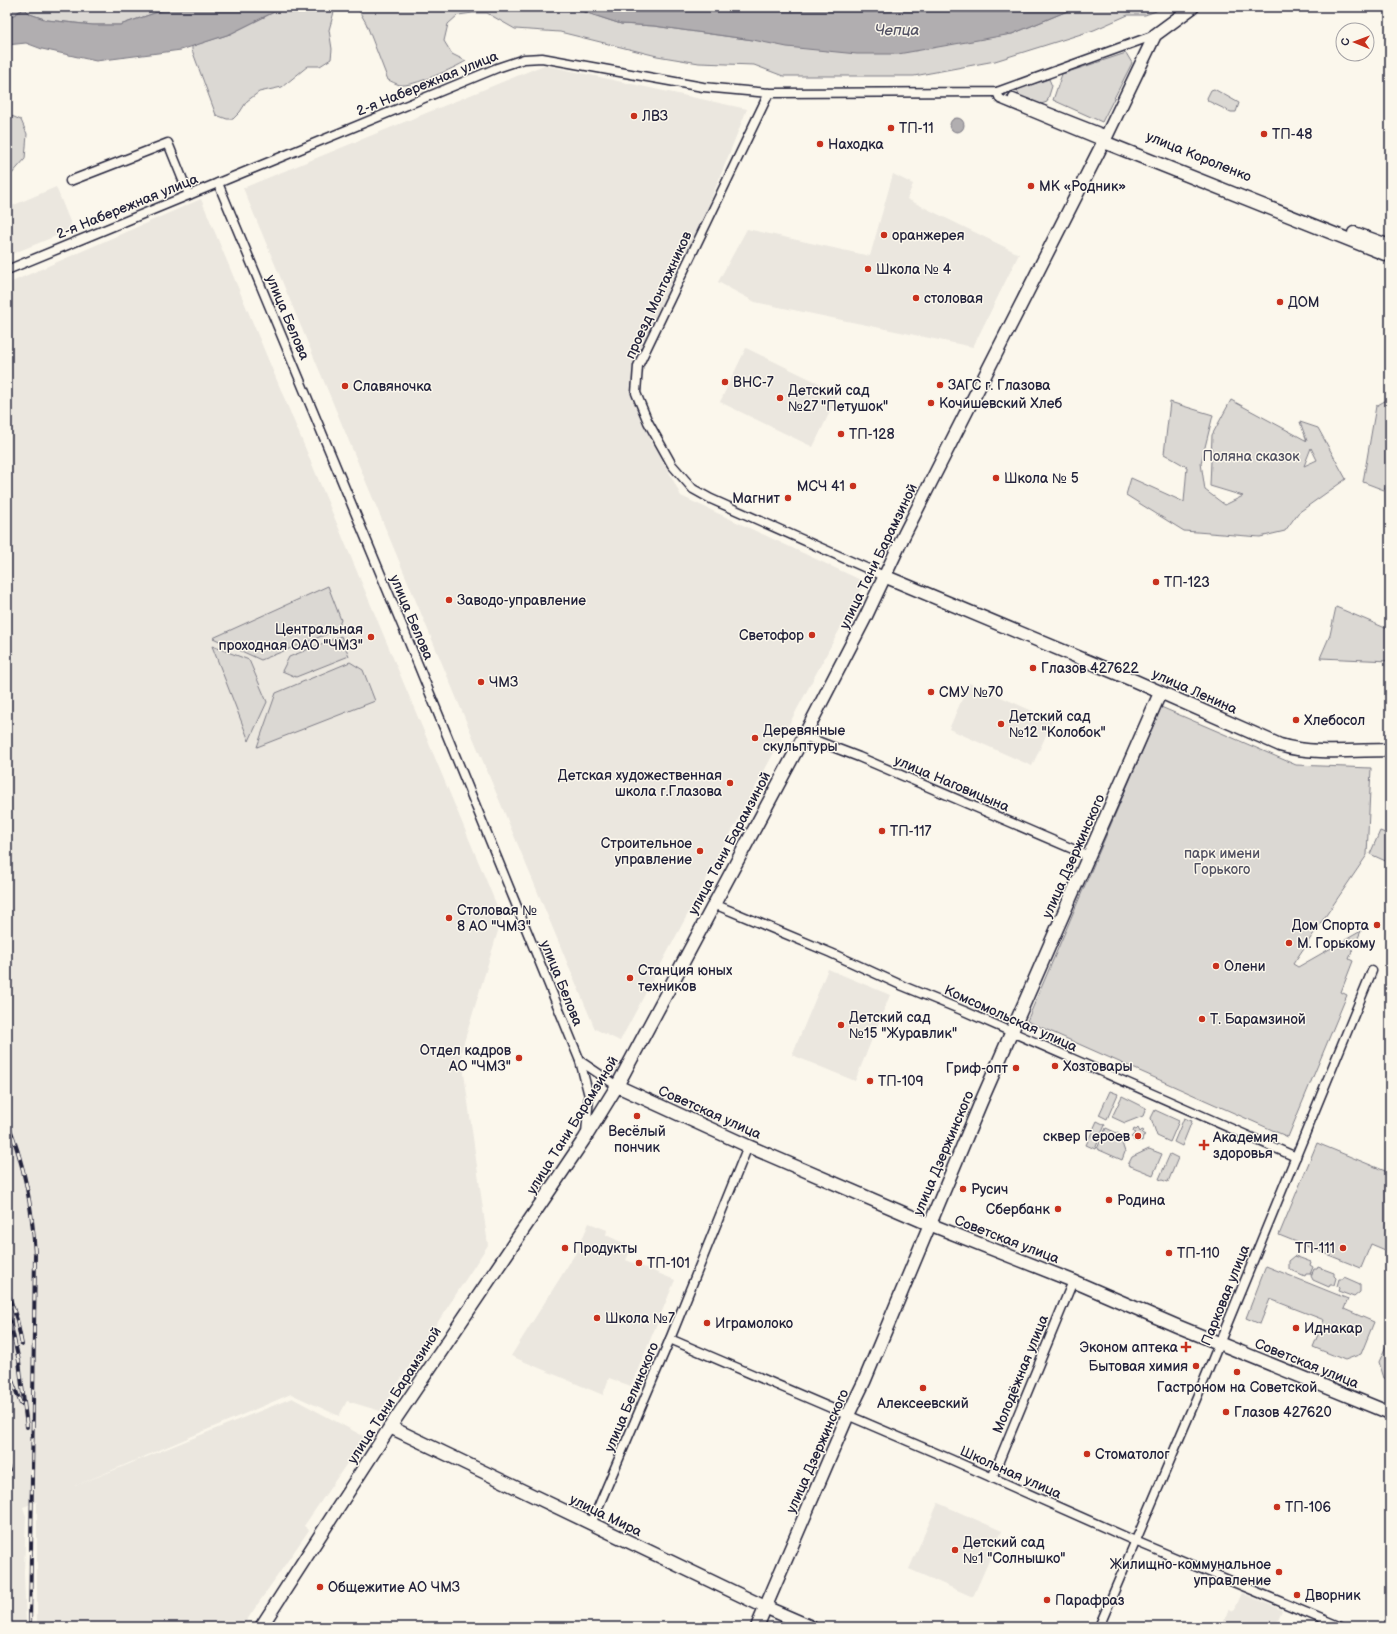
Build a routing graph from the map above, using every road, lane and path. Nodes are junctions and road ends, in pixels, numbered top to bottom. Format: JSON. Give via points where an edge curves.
{"nodes":[{"id":1,"x":1193,"y":7,"type":"edge"},
{"id":2,"x":1155,"y":35,"type":"junction"},
{"id":3,"x":769,"y":93,"type":"junction"},
{"id":4,"x":999,"y":95,"type":"junction"},
{"id":5,"x":1105,"y":138,"type":"junction"},
{"id":6,"x":70,"y":181,"type":"dead end"},
{"id":7,"x":218,"y":183,"type":"junction"},
{"id":8,"x":190,"y":195,"type":"junction"},
{"id":9,"x":1390,"y":246,"type":"edge"},
{"id":10,"x":1390,"y":256,"type":"edge"},
{"id":11,"x":7,"y":270,"type":"edge"},
{"id":12,"x":884,"y":576,"type":"junction"},
{"id":13,"x":1160,"y":692,"type":"junction"},
{"id":14,"x":804,"y":736,"type":"junction"},
{"id":15,"x":1390,"y":750,"type":"edge"},
{"id":16,"x":1089,"y":856,"type":"junction"},
{"id":17,"x":714,"y":904,"type":"junction"},
{"id":18,"x":1372,"y":971,"type":"dead end"},
{"id":19,"x":1012,"y":1032,"type":"junction"},
{"id":20,"x":580,"y":1061,"type":"junction"},
{"id":21,"x":617,"y":1086,"type":"junction"},
{"id":22,"x":585,"y":1138,"type":"junction"},
{"id":23,"x":748,"y":1146,"type":"junction"},
{"id":24,"x":1296,"y":1157,"type":"junction"},
{"id":25,"x":929,"y":1224,"type":"junction"},
{"id":26,"x":1073,"y":1281,"type":"junction"},
{"id":27,"x":670,"y":1339,"type":"junction"},
{"id":28,"x":1220,"y":1344,"type":"junction"},
{"id":29,"x":1390,"y":1412,"type":"edge"},
{"id":30,"x":848,"y":1415,"type":"junction"},
{"id":31,"x":390,"y":1427,"type":"junction"},
{"id":32,"x":992,"y":1478,"type":"junction"},
{"id":33,"x":591,"y":1524,"type":"junction"},
{"id":34,"x":1135,"y":1541,"type":"junction"},
{"id":35,"x":765,"y":1607,"type":"junction"},
{"id":36,"x":261,"y":1627,"type":"edge"},
{"id":37,"x":757,"y":1627,"type":"edge"},
{"id":38,"x":811,"y":1627,"type":"edge"},
{"id":39,"x":1099,"y":1627,"type":"edge"},
{"id":40,"x":1342,"y":1627,"type":"edge"}],
"edges":[{"from":1,"to":2,"type":"street"},
{"from":2,"to":4,"type":"street"},
{"from":2,"to":5,"type":"street","name":"улица Тани Барамзиной"},
{"from":3,"to":4,"type":"street","name":"2-я Набережная улица","via":[[984,92]]},
{"from":3,"to":7,"type":"street","name":"2-я Набережная улица","via":[[703,87],[542,58],[524,59],[489,71]]},
{"from":3,"to":12,"type":"street","name":"проезд Монтажников","via":[[638,366],[636,392],[648,422],[672,465],[693,489]]},
{"from":4,"to":5,"type":"street","name":"улица Короленко"},
{"from":4,"to":5,"type":"street","name":"улица Короленко","via":[[1090,136]]},
{"from":5,"to":9,"type":"street","name":"улица Короленко"},
{"from":5,"to":10,"type":"street","name":"улица Короленко"},
{"from":5,"to":12,"type":"street","name":"улица Тани Барамзиной"},
{"from":6,"to":8,"type":"street","via":[[168,143]]},
{"from":7,"to":8,"type":"street","name":"2-я Набережная улица"},
{"from":7,"to":20,"type":"street","name":"улица Белова"},
{"from":8,"to":11,"type":"street","name":"2-я Набережная улица"},
{"from":12,"to":13,"type":"street","name":"улица Ленина"},
{"from":12,"to":14,"type":"street","name":"улица Тани Барамзиной"},
{"from":13,"to":15,"type":"street","name":"улица Ленина","via":[[1294,750]]},
{"from":13,"to":16,"type":"street","name":"улица Дзержинского"},
{"from":14,"to":16,"type":"street","name":"улица Наговицына"},
{"from":14,"to":17,"type":"street","name":"улица Тани Барамзиной"},
{"from":16,"to":19,"type":"street","name":"улица Дзержинского"},
{"from":17,"to":19,"type":"street","name":"Комсомольская улица"},
{"from":17,"to":21,"type":"street","name":"улица Тани Барамзиной"},
{"from":18,"to":24,"type":"street","name":"Парковая улица"},
{"from":19,"to":24,"type":"street","name":"Комсомольская улица"},
{"from":19,"to":25,"type":"street","name":"улица Дзержинского"},
{"from":20,"to":21,"type":"street"},
{"from":20,"to":22,"type":"street","name":"улица Белова","via":[[589,1096]]},
{"from":21,"to":22,"type":"street","name":"улица Тани Барамзиной"},
{"from":21,"to":23,"type":"street","name":"Советская улица"},
{"from":22,"to":31,"type":"street","name":"улица Тани Барамзиной"},
{"from":23,"to":25,"type":"street","name":"Советская улица"},
{"from":23,"to":27,"type":"street","name":"улица Белинского"},
{"from":24,"to":28,"type":"street","name":"Парковая улица"},
{"from":25,"to":26,"type":"street","name":"Советская улица"},
{"from":25,"to":30,"type":"street","name":"улица Дзержинского"},
{"from":26,"to":28,"type":"street","name":"Советская улица"},
{"from":26,"to":32,"type":"street","name":"Молодёжная улица"},
{"from":27,"to":30,"type":"street","name":"Школьная улица"},
{"from":27,"to":33,"type":"street","name":"улица Белинского"},
{"from":28,"to":29,"type":"street","name":"Советская улица"},
{"from":28,"to":34,"type":"street","name":"Парковая улица"},
{"from":30,"to":32,"type":"street","name":"Школьная улица"},
{"from":30,"to":35,"type":"street","name":"улица Дзержинского"},
{"from":31,"to":33,"type":"street","name":"улица Мира"},
{"from":31,"to":36,"type":"street","name":"улица Тани Барамзиной"},
{"from":32,"to":34,"type":"street","name":"Школьная улица"},
{"from":33,"to":35,"type":"street","name":"улица Мира"},
{"from":34,"to":39,"type":"street","name":"Парковая улица"},
{"from":34,"to":40,"type":"street","name":"Школьная улица"},
{"from":35,"to":37,"type":"street","name":"улица Дзержинского"},
{"from":35,"to":38,"type":"street","name":"улица Мира"}]}
